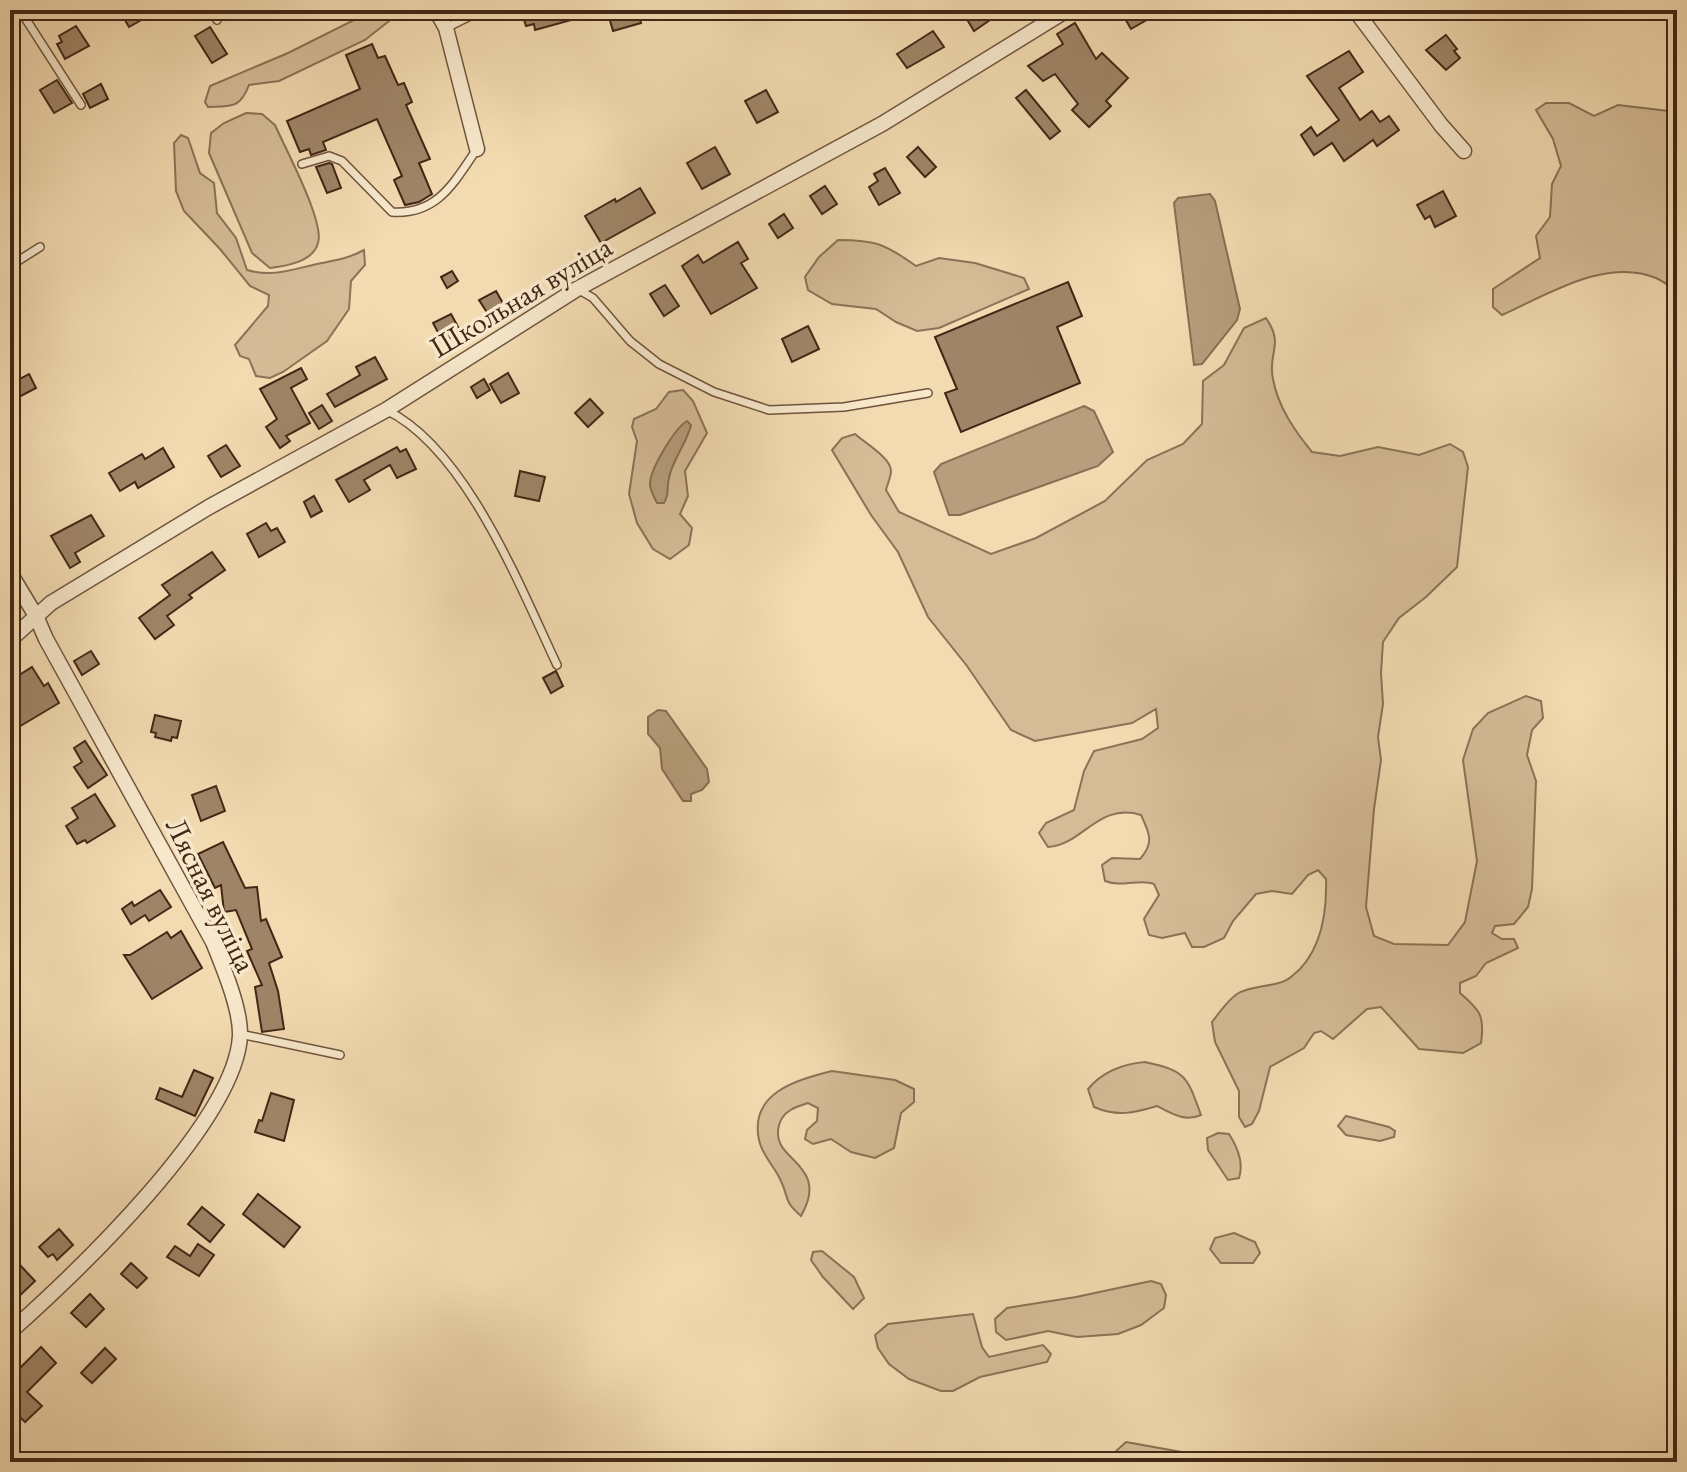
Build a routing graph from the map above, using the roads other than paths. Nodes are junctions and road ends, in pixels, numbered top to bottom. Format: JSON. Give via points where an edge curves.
{"nodes":[{"id":1,"x":20,"y":10,"type":"edge"},
{"id":2,"x":212,"y":10,"type":"edge"},
{"id":3,"x":436,"y":10,"type":"edge"},
{"id":4,"x":482,"y":10,"type":"edge"},
{"id":5,"x":1067,"y":10,"type":"edge"},
{"id":6,"x":1355,"y":10,"type":"edge"},
{"id":7,"x":217,"y":20,"type":"dead end"},
{"id":8,"x":446,"y":28,"type":"junction"},
{"id":9,"x":81,"y":105,"type":"dead end"},
{"id":10,"x":477,"y":149,"type":"joint"},
{"id":11,"x":1464,"y":151,"type":"dead end"},
{"id":12,"x":302,"y":164,"type":"dead end"},
{"id":13,"x":40,"y":247,"type":"dead end"},
{"id":14,"x":10,"y":266,"type":"edge"},
{"id":15,"x":577,"y":289,"type":"junction"},
{"id":16,"x":928,"y":393,"type":"dead end"},
{"id":17,"x":386,"y":410,"type":"junction"},
{"id":18,"x":10,"y":573,"type":"edge"},
{"id":19,"x":36,"y":616,"type":"junction"},
{"id":20,"x":10,"y":640,"type":"edge"},
{"id":21,"x":557,"y":665,"type":"dead end"},
{"id":22,"x":240,"y":1034,"type":"junction"},
{"id":23,"x":340,"y":1055,"type":"dead end"},
{"id":24,"x":10,"y":1332,"type":"edge"}],
"edges":[{"from":1,"to":9,"type":"lane"},
{"from":2,"to":7,"type":"lane"},
{"from":3,"to":8,"type":"street"},
{"from":4,"to":8,"type":"lane"},
{"from":5,"to":15,"type":"street","name":"Школьная вуліца","via":[[882,124]]},
{"from":6,"to":11,"type":"street"},
{"from":8,"to":10,"type":"street"},
{"from":10,"to":12,"type":"lane","via":[[444,196],[410,213],[392,212],[342,161],[329,156]]},
{"from":13,"to":14,"type":"lane"},
{"from":15,"to":16,"type":"lane","via":[[593,298],[630,341],[659,364],[714,392],[769,410],[844,407]]},
{"from":15,"to":17,"type":"street","name":"Школьная вуліца"},
{"from":17,"to":19,"type":"street","name":"Школьная вуліца","via":[[209,507]]},
{"from":17,"to":21,"type":"lane","via":[[402,418],[457,476],[497,537]]},
{"from":18,"to":19,"type":"street","name":"Лясная вуліца"},
{"from":19,"to":20,"type":"street","name":"Школьная вуліца"},
{"from":19,"to":22,"type":"street","name":"Лясная вуліца","via":[[213,942],[230,985]]},
{"from":22,"to":23,"type":"lane"},
{"from":22,"to":24,"type":"street","name":"Лясная вуліца","via":[[232,1075],[205,1122],[139,1203]]}]}
